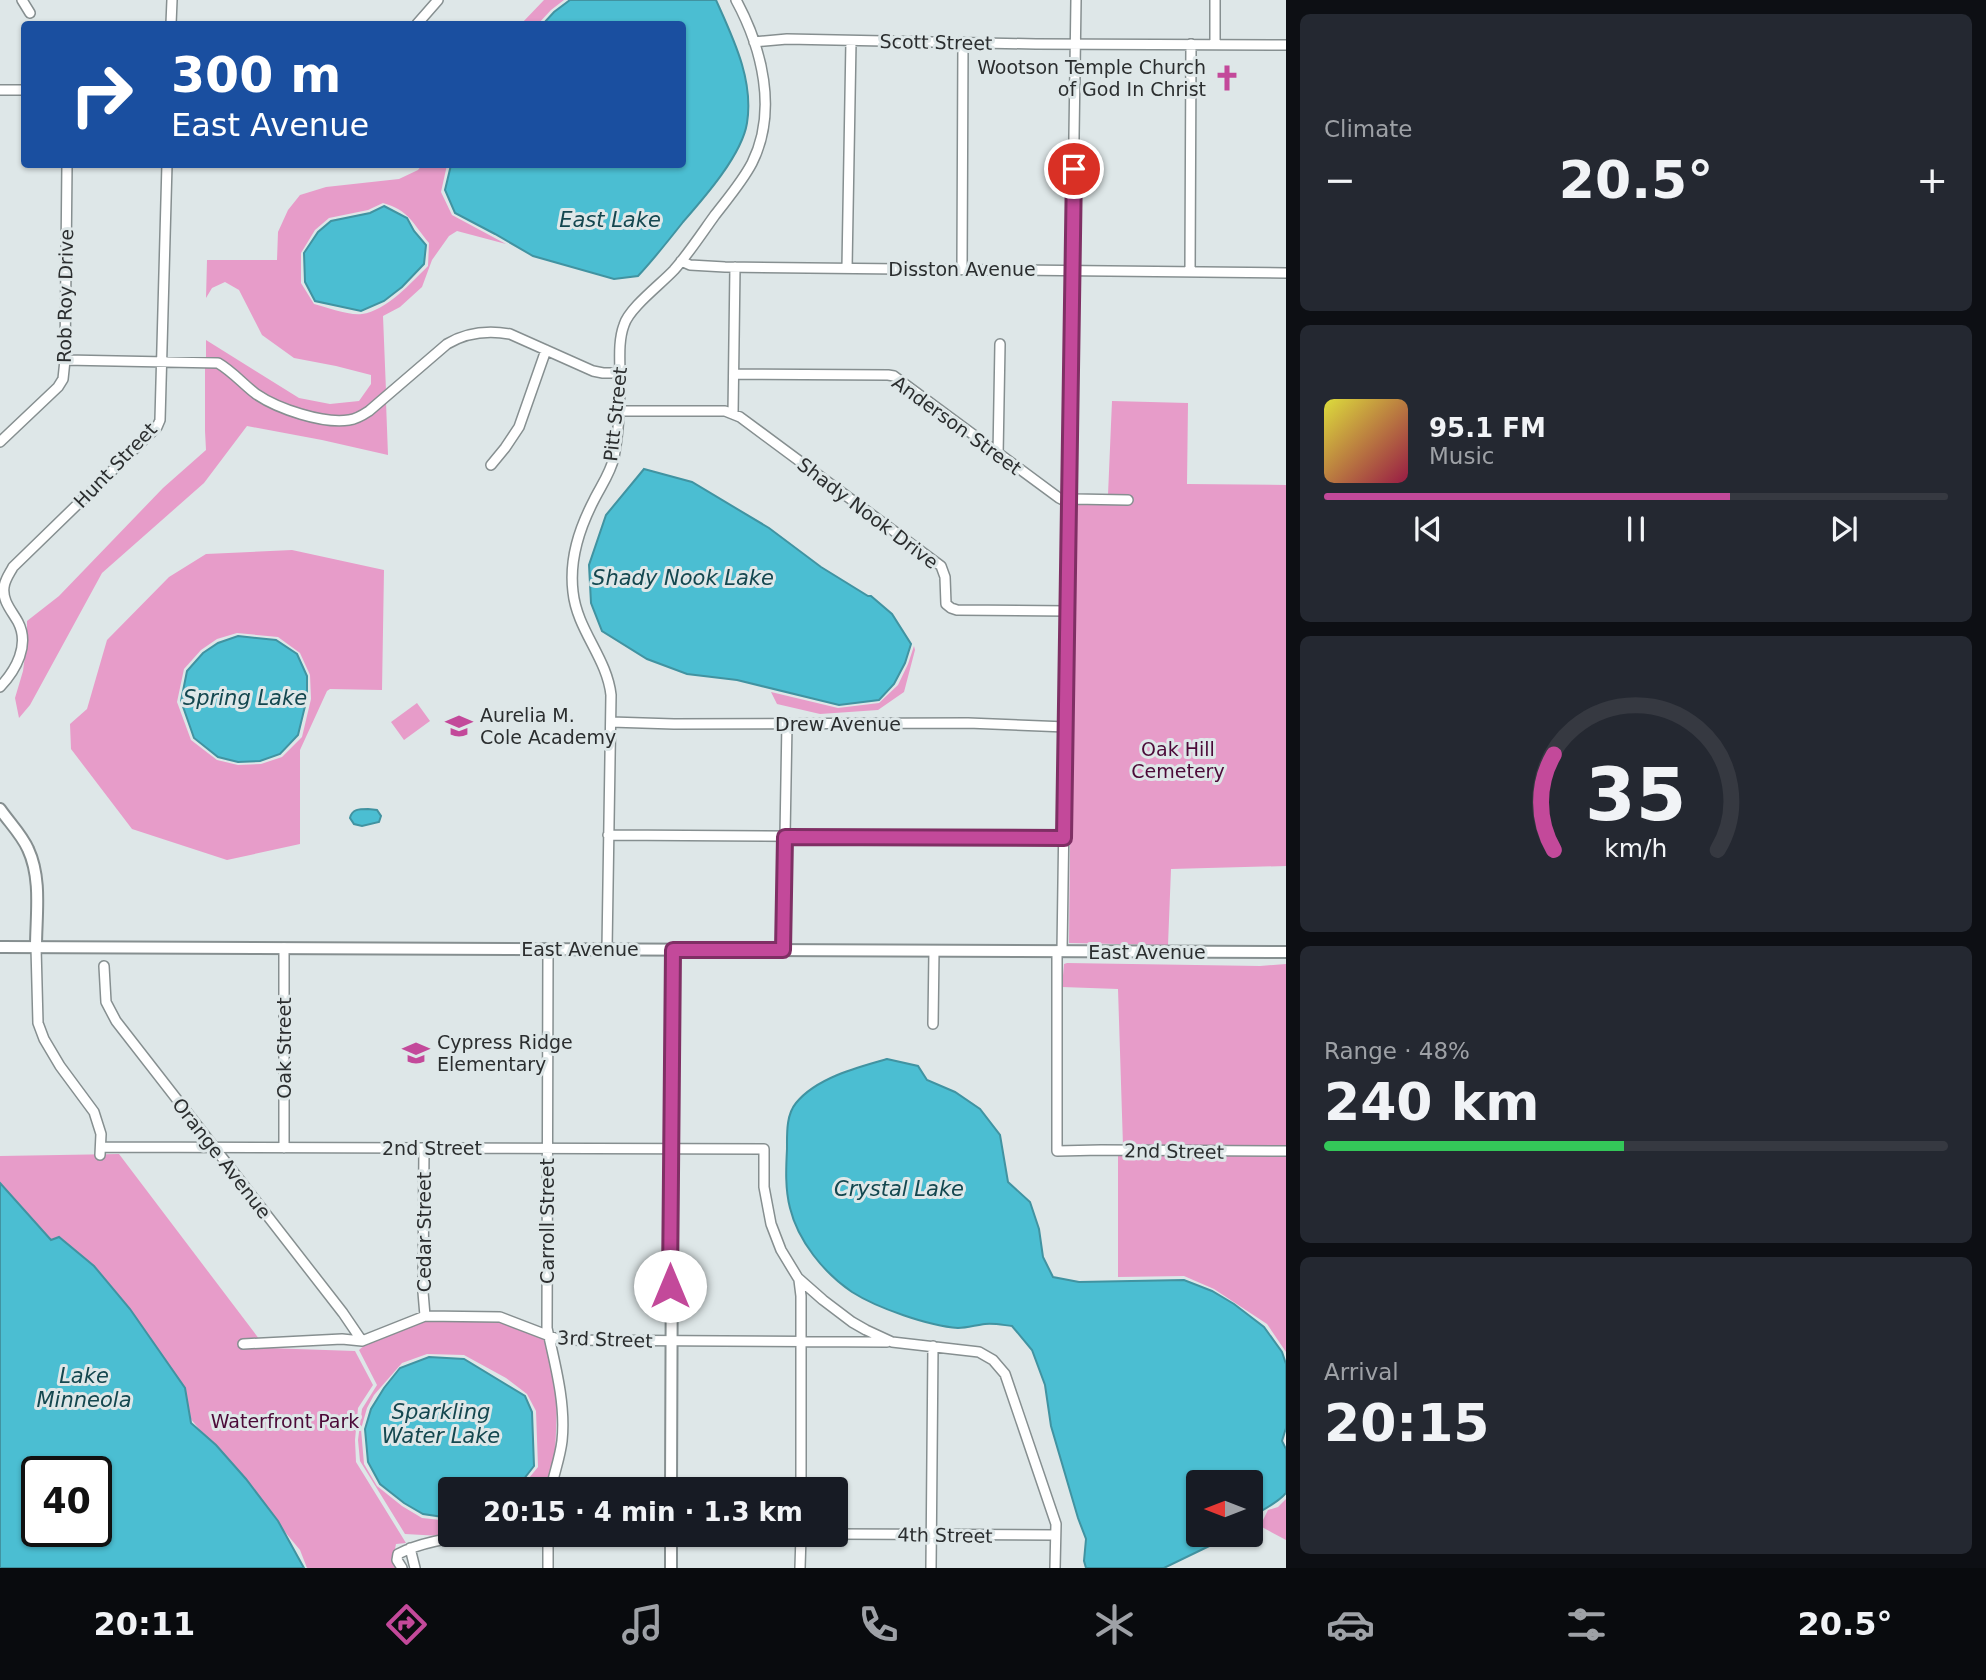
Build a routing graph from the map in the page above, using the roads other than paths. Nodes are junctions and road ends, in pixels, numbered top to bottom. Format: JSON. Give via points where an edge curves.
{"nodes":[{"id":1,"x":22,"y":0,"type":"edge"},
{"id":2,"x":172,"y":0,"type":"edge"},
{"id":3,"x":438,"y":0,"type":"edge"},
{"id":4,"x":736,"y":0,"type":"edge"},
{"id":5,"x":1076,"y":0,"type":"edge"},
{"id":6,"x":1215,"y":0,"type":"edge"},
{"id":7,"x":30,"y":13,"type":"dead end"},
{"id":8,"x":171,"y":21,"type":"edge"},
{"id":9,"x":420,"y":21,"type":"edge"},
{"id":10,"x":851,"y":41,"type":"junction"},
{"id":11,"x":754,"y":42,"type":"junction"},
{"id":12,"x":963,"y":42,"type":"junction"},
{"id":13,"x":1075,"y":44,"type":"junction"},
{"id":14,"x":1191,"y":44,"type":"junction"},
{"id":15,"x":1215,"y":44,"type":"junction"},
{"id":16,"x":1286,"y":46,"type":"edge"},
{"id":17,"x":0,"y":90,"type":"edge"},
{"id":18,"x":21,"y":90,"type":"edge"},
{"id":19,"x":67,"y":168,"type":"edge"},
{"id":20,"x":167,"y":168,"type":"edge"},
{"id":21,"x":681,"y":261,"type":"junction"},
{"id":22,"x":735,"y":267,"type":"junction"},
{"id":23,"x":848,"y":268,"type":"junction"},
{"id":24,"x":962,"y":269,"type":"junction"},
{"id":25,"x":1073,"y":270,"type":"junction"},
{"id":26,"x":1190,"y":272,"type":"junction"},
{"id":27,"x":1286,"y":273,"type":"edge"},
{"id":28,"x":1000,"y":344,"type":"dead end"},
{"id":29,"x":546,"y":350,"type":"junction"},
{"id":30,"x":65,"y":360,"type":"junction"},
{"id":31,"x":161,"y":362,"type":"junction"},
{"id":32,"x":620,"y":373,"type":"junction"},
{"id":33,"x":734,"y":374,"type":"junction"},
{"id":34,"x":618,"y":411,"type":"junction"},
{"id":35,"x":733,"y":414,"type":"junction"},
{"id":36,"x":0,"y":442,"type":"edge"},
{"id":37,"x":998,"y":455,"type":"junction"},
{"id":38,"x":491,"y":465,"type":"dead end"},
{"id":39,"x":1128,"y":500,"type":"dead end"},
{"id":40,"x":1069,"y":503,"type":"junction"},
{"id":41,"x":2,"y":594,"type":"edge"},
{"id":42,"x":1068,"y":611,"type":"junction"},
{"id":43,"x":0,"y":687,"type":"edge"},
{"id":44,"x":611,"y":722,"type":"junction"},
{"id":45,"x":788,"y":723,"type":"junction"},
{"id":46,"x":1066,"y":727,"type":"junction"},
{"id":47,"x":0,"y":809,"type":"edge"},
{"id":48,"x":608,"y":835,"type":"junction"},
{"id":49,"x":785,"y":837,"type":"junction"},
{"id":50,"x":1064,"y":838,"type":"junction"},
{"id":51,"x":0,"y":947,"type":"edge"},
{"id":52,"x":36,"y":947,"type":"junction"},
{"id":53,"x":284,"y":948,"type":"junction"},
{"id":54,"x":548,"y":949,"type":"junction"},
{"id":55,"x":607,"y":949,"type":"junction"},
{"id":56,"x":673,"y":950,"type":"junction"},
{"id":57,"x":783,"y":950,"type":"junction"},
{"id":58,"x":934,"y":951,"type":"junction"},
{"id":59,"x":1059,"y":951,"type":"junction"},
{"id":60,"x":1286,"y":952,"type":"edge"},
{"id":61,"x":104,"y":966,"type":"dead end"},
{"id":62,"x":933,"y":1024,"type":"dead end"},
{"id":63,"x":215,"y":1147,"type":"junction"},
{"id":64,"x":284,"y":1148,"type":"junction"},
{"id":65,"x":424,"y":1148,"type":"junction"},
{"id":66,"x":548,"y":1148,"type":"junction"},
{"id":67,"x":671,"y":1149,"type":"junction"},
{"id":68,"x":1286,"y":1151,"type":"edge"},
{"id":69,"x":798,"y":1278,"type":"junction"},
{"id":70,"x":425,"y":1317,"type":"junction"},
{"id":71,"x":549,"y":1337,"type":"junction"},
{"id":72,"x":670,"y":1340,"type":"junction"},
{"id":73,"x":362,"y":1341,"type":"junction"},
{"id":74,"x":801,"y":1342,"type":"junction"},
{"id":75,"x":892,"y":1342,"type":"junction"},
{"id":76,"x":243,"y":1344,"type":"dead end"},
{"id":77,"x":933,"y":1346,"type":"junction"},
{"id":78,"x":555,"y":1477,"type":"edge"},
{"id":79,"x":671,"y":1477,"type":"edge"},
{"id":80,"x":801,"y":1477,"type":"edge"},
{"id":81,"x":848,"y":1534,"type":"edge"},
{"id":82,"x":931,"y":1535,"type":"junction"},
{"id":83,"x":1055,"y":1535,"type":"junction"},
{"id":84,"x":438,"y":1542,"type":"edge"},
{"id":85,"x":548,"y":1547,"type":"edge"},
{"id":86,"x":671,"y":1547,"type":"edge"},
{"id":87,"x":801,"y":1547,"type":"edge"},
{"id":88,"x":410,"y":1548,"type":"junction"},
{"id":89,"x":402,"y":1568,"type":"edge"},
{"id":90,"x":415,"y":1568,"type":"edge"},
{"id":91,"x":548,"y":1568,"type":"edge"},
{"id":92,"x":671,"y":1568,"type":"edge"},
{"id":93,"x":800,"y":1568,"type":"edge"},
{"id":94,"x":931,"y":1568,"type":"edge"},
{"id":95,"x":1055,"y":1568,"type":"edge"}],
"edges":[{"from":1,"to":7,"type":"street"},
{"from":2,"to":8,"type":"street"},
{"from":3,"to":9,"type":"street"},
{"from":4,"to":11,"type":"street","name":"Pitt Street"},
{"from":5,"to":13,"type":"street"},
{"from":6,"to":15,"type":"street"},
{"from":10,"to":11,"type":"street","name":"Scott Street"},
{"from":10,"to":12,"type":"street","name":"Scott Street"},
{"from":10,"to":23,"type":"street"},
{"from":11,"to":21,"type":"street","name":"Pitt Street","via":[[765,103],[757,152]]},
{"from":12,"to":13,"type":"street","name":"Scott Street"},
{"from":12,"to":24,"type":"street"},
{"from":13,"to":14,"type":"street","name":"Scott Street"},
{"from":13,"to":25,"type":"street"},
{"from":14,"to":15,"type":"street","name":"Scott Street"},
{"from":14,"to":26,"type":"street"},
{"from":15,"to":16,"type":"street","name":"Scott Street"},
{"from":17,"to":18,"type":"street"},
{"from":19,"to":30,"type":"street","name":"Rob Roy Drive"},
{"from":20,"to":31,"type":"street","name":"Hunt Street"},
{"from":21,"to":22,"type":"street","name":"Disston Avenue"},
{"from":21,"to":32,"type":"street","name":"Pitt Street","via":[[626,320],[620,339]]},
{"from":22,"to":23,"type":"street","name":"Disston Avenue"},
{"from":22,"to":33,"type":"street"},
{"from":23,"to":24,"type":"street","name":"Disston Avenue"},
{"from":24,"to":25,"type":"street","name":"Disston Avenue"},
{"from":25,"to":26,"type":"street","name":"Disston Avenue"},
{"from":25,"to":40,"type":"street"},
{"from":26,"to":27,"type":"street","name":"Disston Avenue"},
{"from":28,"to":37,"type":"street"},
{"from":29,"to":31,"type":"street","via":[[510,334],[469,334],[447,344],[369,411],[352,420],[321,419],[286,410],[257,395],[218,363]]},
{"from":29,"to":32,"type":"street","via":[[593,371]]},
{"from":29,"to":38,"type":"street","via":[[519,427]]},
{"from":30,"to":31,"type":"street"},
{"from":30,"to":36,"type":"street","name":"Rob Roy Drive","via":[[58,387]]},
{"from":31,"to":41,"type":"street","name":"Hunt Street","via":[[157,427],[13,567]]},
{"from":32,"to":34,"type":"street","name":"Pitt Street"},
{"from":33,"to":35,"type":"street"},
{"from":33,"to":37,"type":"street","name":"Anderson Street","via":[[888,374]]},
{"from":34,"to":35,"type":"street"},
{"from":34,"to":44,"type":"street","name":"Pitt Street","via":[[612,463],[581,526],[572,576],[578,614],[610,682]]},
{"from":35,"to":42,"type":"street","name":"Shady Nook Drive","via":[[941,566],[946,604],[951,608]]},
{"from":37,"to":40,"type":"street","name":"Anderson Street"},
{"from":39,"to":40,"type":"street","via":[[1074,499]]},
{"from":40,"to":42,"type":"street"},
{"from":41,"to":43,"type":"street","name":"Hunt Street","via":[[23,640],[19,659]]},
{"from":42,"to":46,"type":"street"},
{"from":44,"to":45,"type":"street","name":"Drew Avenue"},
{"from":44,"to":48,"type":"street","name":"Pitt Street"},
{"from":45,"to":46,"type":"street","name":"Drew Avenue"},
{"from":45,"to":49,"type":"street"},
{"from":46,"to":50,"type":"street"},
{"from":47,"to":52,"type":"street","via":[[24,842],[34,866]]},
{"from":48,"to":49,"type":"street"},
{"from":48,"to":55,"type":"street","name":"Pitt Street"},
{"from":49,"to":50,"type":"street"},
{"from":49,"to":57,"type":"street"},
{"from":50,"to":59,"type":"street"},
{"from":51,"to":52,"type":"street","name":"East Avenue"},
{"from":52,"to":53,"type":"street","name":"East Avenue"},
{"from":52,"to":63,"type":"street","name":"2nd Street","via":[[38,1023],[60,1066],[94,1112],[101,1134],[100,1151]]},
{"from":53,"to":54,"type":"street","name":"East Avenue"},
{"from":53,"to":64,"type":"street","name":"Oak Street"},
{"from":54,"to":55,"type":"street","name":"East Avenue"},
{"from":54,"to":66,"type":"street","name":"Carroll Street"},
{"from":55,"to":56,"type":"street","name":"East Avenue"},
{"from":56,"to":57,"type":"street","name":"East Avenue"},
{"from":56,"to":67,"type":"street"},
{"from":57,"to":58,"type":"street","name":"East Avenue"},
{"from":58,"to":59,"type":"street","name":"East Avenue"},
{"from":58,"to":62,"type":"street"},
{"from":59,"to":60,"type":"street","name":"East Avenue"},
{"from":59,"to":68,"type":"street","name":"2nd Street","via":[[1056,1151]]},
{"from":61,"to":63,"type":"street","name":"Orange Avenue","via":[[106,1002],[116,1021]]},
{"from":63,"to":64,"type":"street","name":"2nd Street"},
{"from":63,"to":73,"type":"street","name":"Orange Avenue"},
{"from":64,"to":65,"type":"street","name":"2nd Street"},
{"from":65,"to":66,"type":"street","name":"2nd Street"},
{"from":65,"to":70,"type":"street","name":"Cedar Street"},
{"from":66,"to":67,"type":"street","name":"2nd Street"},
{"from":66,"to":71,"type":"street","name":"Carroll Street"},
{"from":67,"to":69,"type":"street","name":"2nd Street","via":[[764,1149],[764,1187],[771,1224]]},
{"from":67,"to":72,"type":"street"},
{"from":69,"to":74,"type":"street"},
{"from":69,"to":75,"type":"street","via":[[852,1322]]},
{"from":70,"to":71,"type":"street","name":"3rd Street","via":[[500,1317]]},
{"from":70,"to":73,"type":"street","name":"3rd Street"},
{"from":71,"to":72,"type":"street","name":"3rd Street"},
{"from":71,"to":78,"type":"street","name":"Carroll Street","via":[[563,1427]]},
{"from":72,"to":74,"type":"street","name":"3rd Street"},
{"from":72,"to":79,"type":"street"},
{"from":73,"to":76,"type":"street","name":"3rd Street"},
{"from":74,"to":75,"type":"street","name":"3rd Street"},
{"from":74,"to":80,"type":"street"},
{"from":75,"to":77,"type":"street","name":"3rd Street"},
{"from":77,"to":82,"type":"street"},
{"from":77,"to":83,"type":"street","name":"3rd Street","via":[[979,1352],[1005,1374],[1056,1524]]},
{"from":81,"to":82,"type":"street","name":"4th Street"},
{"from":82,"to":83,"type":"street","name":"4th Street"},
{"from":82,"to":94,"type":"street"},
{"from":83,"to":95,"type":"street","name":"3rd Street"},
{"from":84,"to":88,"type":"street"},
{"from":85,"to":91,"type":"street"},
{"from":86,"to":92,"type":"street"},
{"from":87,"to":93,"type":"street"},
{"from":88,"to":89,"type":"street","via":[[398,1554]]},
{"from":88,"to":90,"type":"street"}]}
